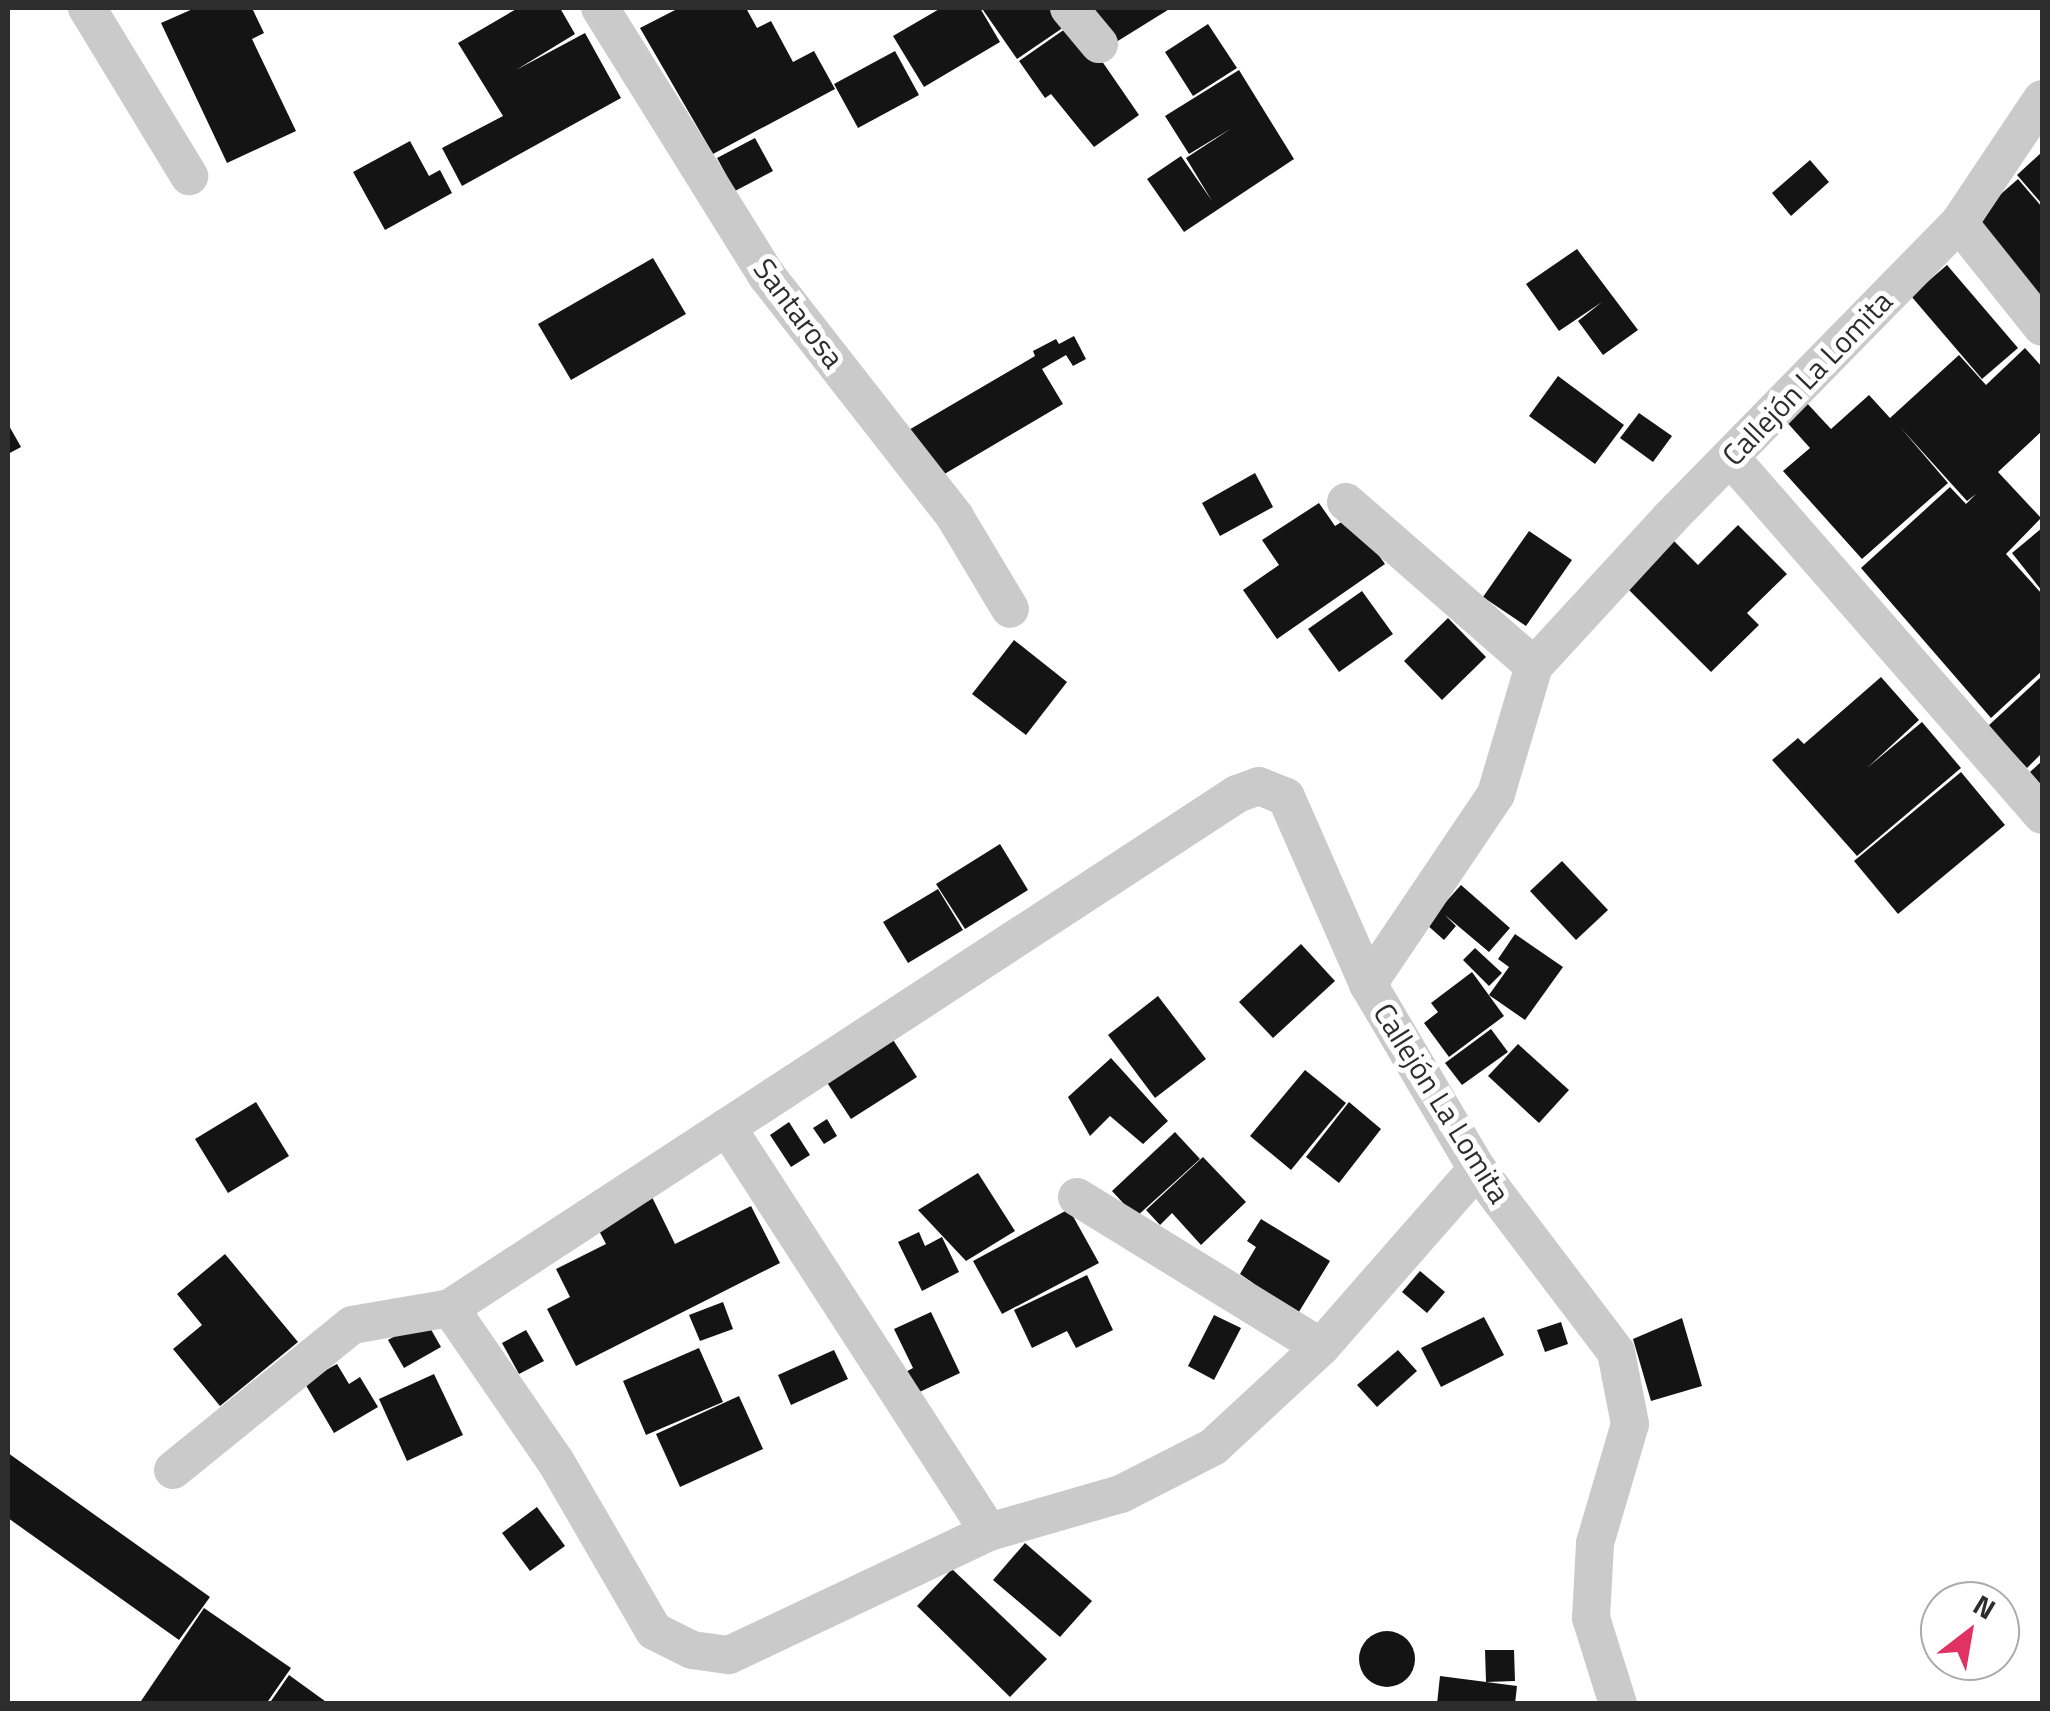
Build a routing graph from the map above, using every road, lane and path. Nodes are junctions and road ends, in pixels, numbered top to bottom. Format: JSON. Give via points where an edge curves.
{"nodes":[{"id":1,"x":86,"y":8,"type":"edge"},
{"id":2,"x":600,"y":8,"type":"edge"},
{"id":3,"x":1069,"y":8,"type":"edge"},
{"id":4,"x":1099,"y":44,"type":"dead end"},
{"id":5,"x":2042,"y":100,"type":"edge"},
{"id":6,"x":189,"y":176,"type":"dead end"},
{"id":7,"x":1959,"y":223,"type":"junction"},
{"id":8,"x":2042,"y":327,"type":"edge"},
{"id":9,"x":1730,"y":457,"type":"junction"},
{"id":10,"x":1346,"y":502,"type":"dead end"},
{"id":11,"x":1010,"y":609,"type":"dead end"},
{"id":12,"x":1534,"y":666,"type":"junction"},
{"id":13,"x":2042,"y":815,"type":"edge"},
{"id":14,"x":1368,"y":984,"type":"junction"},
{"id":15,"x":727,"y":1126,"type":"junction"},
{"id":16,"x":1476,"y":1169,"type":"junction"},
{"id":17,"x":1077,"y":1197,"type":"dead end"},
{"id":18,"x":450,"y":1308,"type":"junction"},
{"id":19,"x":1321,"y":1348,"type":"junction"},
{"id":20,"x":172,"y":1470,"type":"dead end"},
{"id":21,"x":989,"y":1532,"type":"junction"},
{"id":22,"x":1618,"y":1704,"type":"edge"}],
"edges":[{"from":1,"to":6,"type":"street"},
{"from":2,"to":11,"type":"street","name":"Santarosa","via":[[768,276],[955,516]]},
{"from":3,"to":4,"type":"street"},
{"from":5,"to":7,"type":"street","name":"Callejón La Lomita"},
{"from":7,"to":8,"type":"street"},
{"from":7,"to":9,"type":"street","name":"Callejón La Lomita"},
{"from":9,"to":12,"type":"street","name":"Callejón La Lomita"},
{"from":9,"to":13,"type":"street"},
{"from":10,"to":12,"type":"street"},
{"from":12,"to":14,"type":"street","name":"Callejón La Lomita","via":[[1496,794]]},
{"from":14,"to":15,"type":"street","via":[[1286,796],[1258,786]]},
{"from":14,"to":16,"type":"street","name":"Callejón La Lomita"},
{"from":15,"to":18,"type":"street"},
{"from":15,"to":21,"type":"street"},
{"from":16,"to":19,"type":"street"},
{"from":16,"to":22,"type":"street","name":"Callejón La Lomita","via":[[1616,1352],[1630,1424],[1595,1544],[1592,1618]]},
{"from":17,"to":19,"type":"street"},
{"from":18,"to":20,"type":"street","via":[[352,1326]]},
{"from":18,"to":21,"type":"street","via":[[556,1462],[654,1631],[692,1650],[729,1655]]},
{"from":19,"to":21,"type":"street","via":[[1212,1448],[1121,1494]]}]}
